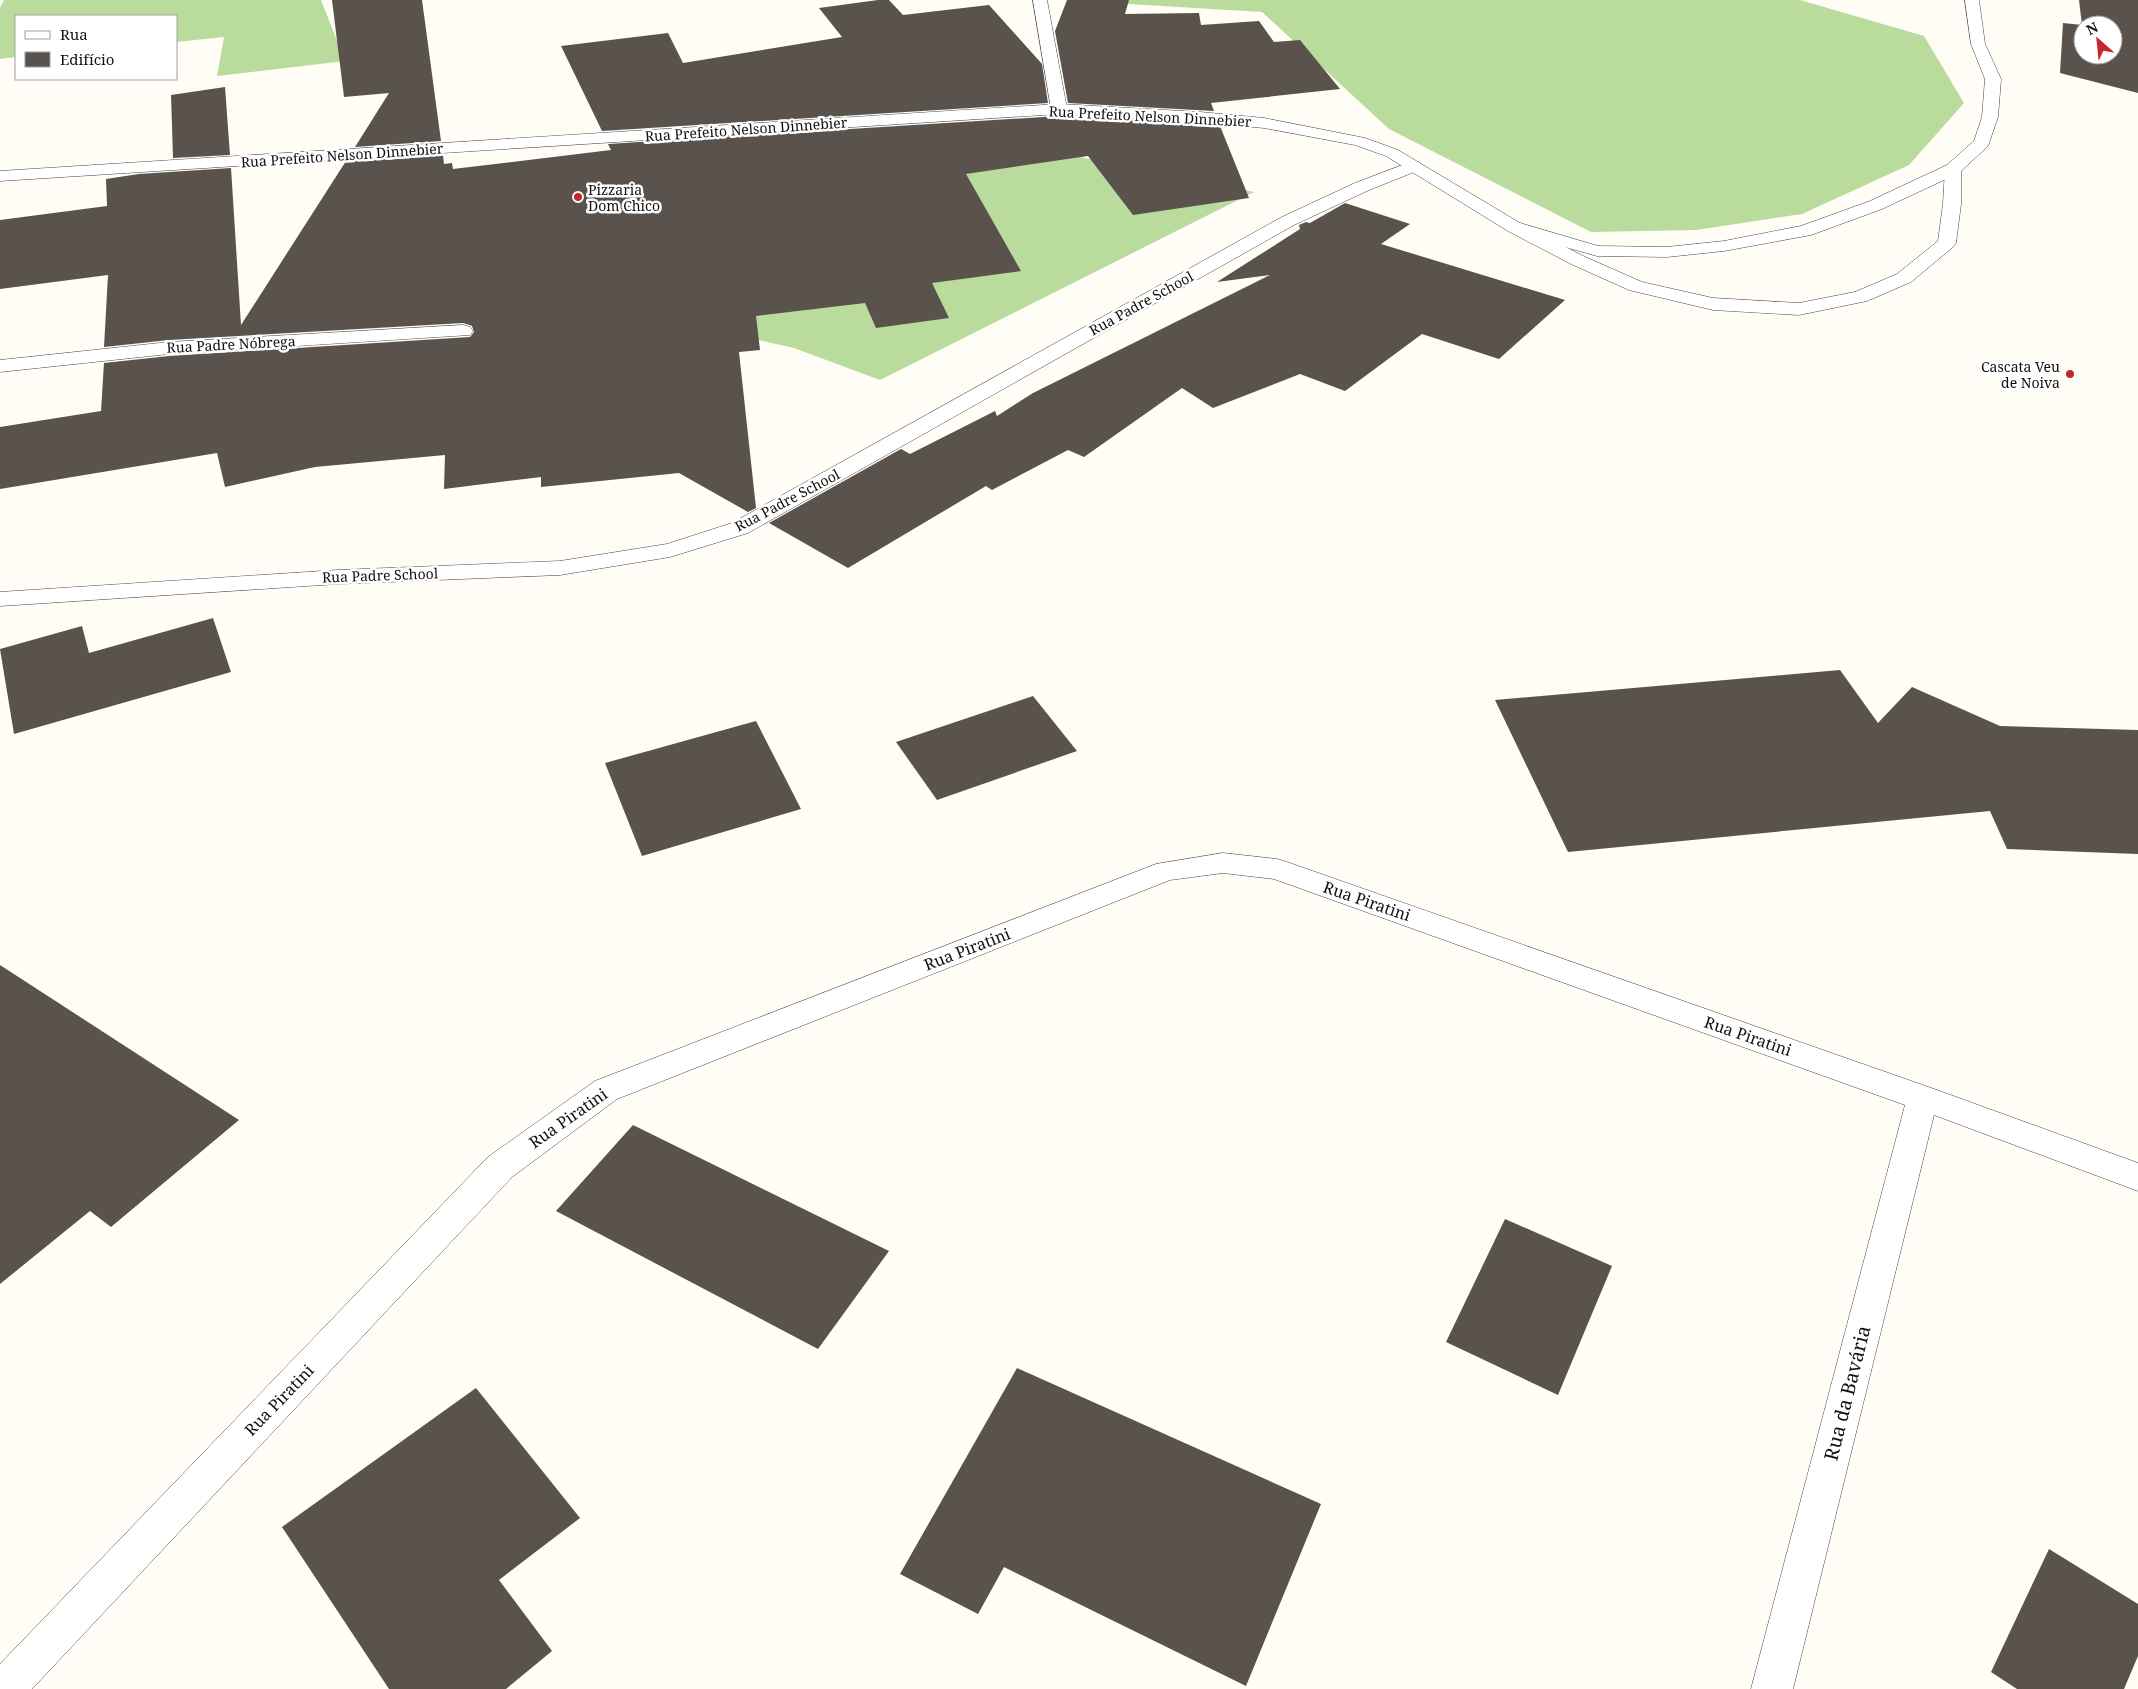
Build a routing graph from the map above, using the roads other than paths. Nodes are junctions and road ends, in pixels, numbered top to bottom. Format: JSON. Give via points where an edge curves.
{"nodes":[{"id":1,"x":1040,"y":0,"type":"edge"},
{"id":2,"x":1972,"y":0,"type":"edge"},
{"id":3,"x":1059,"y":109,"type":"junction"},
{"id":4,"x":1413,"y":166,"type":"junction"},
{"id":5,"x":1952,"y":169,"type":"junction"},
{"id":6,"x":0,"y":176,"type":"edge"},
{"id":7,"x":1514,"y":227,"type":"junction"},
{"id":8,"x":464,"y":331,"type":"dead end"},
{"id":9,"x":0,"y":366,"type":"edge"},
{"id":10,"x":0,"y":599,"type":"edge"},
{"id":11,"x":1923,"y":1098,"type":"junction"},
{"id":12,"x":2138,"y":1178,"type":"edge"},
{"id":13,"x":4,"y":1689,"type":"edge"},
{"id":14,"x":1772,"y":1689,"type":"edge"}],
"edges":[{"from":1,"to":3,"type":"street"},
{"from":2,"to":5,"type":"street","name":"Rua Prefeito Nelson Dinnebier","via":[[1978,44],[1993,79],[1990,117],[1982,142]]},
{"from":3,"to":4,"type":"street","name":"Rua Prefeito Nelson Dinnebier","via":[[1200,117],[1315,131],[1359,141],[1392,153]]},
{"from":3,"to":6,"type":"street","name":"Rua Prefeito Nelson Dinnebier"},
{"from":4,"to":7,"type":"street","name":"Rua Prefeito Nelson Dinnebier"},
{"from":4,"to":10,"type":"street","name":"Rua Padre School","via":[[1288,221],[740,528],[670,550],[560,568],[338,576]]},
{"from":5,"to":7,"type":"street","name":"Rua Prefeito Nelson Dinnebier","via":[[1876,205],[1805,231],[1724,246],[1667,252],[1597,251]]},
{"from":5,"to":7,"type":"street","via":[[1947,243],[1904,278],[1860,297],[1799,309],[1713,304],[1636,286]]},
{"from":8,"to":9,"type":"street","name":"Rua Padre Nóbrega","via":[[169,348]]},
{"from":11,"to":12,"type":"street","name":"Rua Piratini"},
{"from":11,"to":13,"type":"street","name":"Rua Piratini","via":[[1277,869],[1223,864],[1166,871],[606,1090],[500,1167]]},
{"from":11,"to":14,"type":"street","name":"Rua da Bavária"}]}
